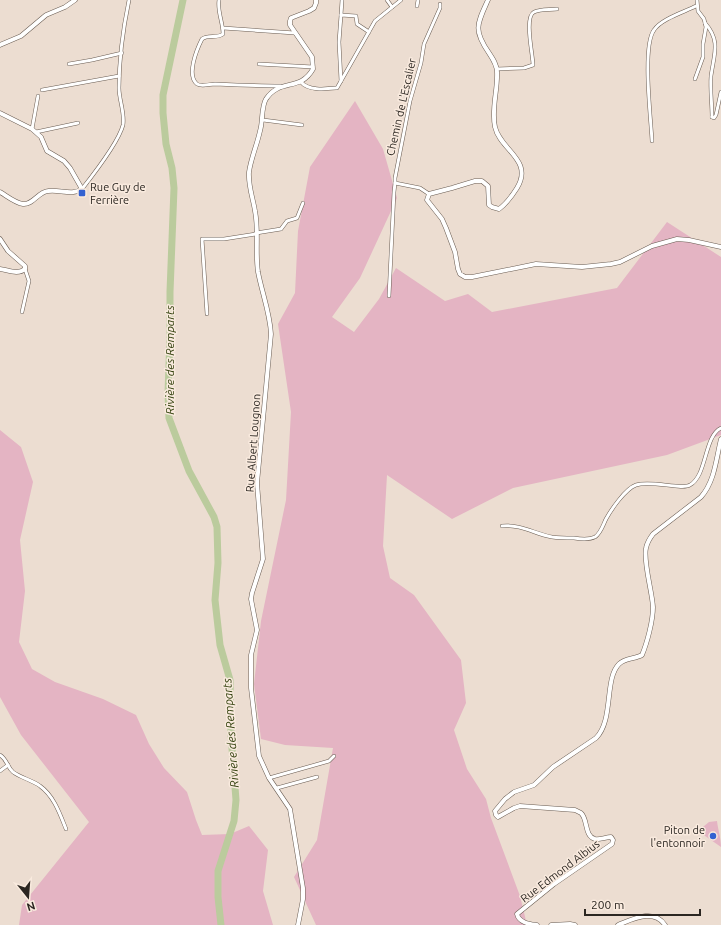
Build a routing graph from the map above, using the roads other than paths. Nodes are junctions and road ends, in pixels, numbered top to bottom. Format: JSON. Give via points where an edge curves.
{"nodes":[{"id":1,"x":75,"y":0,"type":"edge"},
{"id":2,"x":129,"y":0,"type":"edge"},
{"id":3,"x":219,"y":0,"type":"edge"},
{"id":4,"x":316,"y":0,"type":"edge"},
{"id":5,"x":342,"y":0,"type":"edge"},
{"id":6,"x":387,"y":0,"type":"edge"},
{"id":7,"x":402,"y":0,"type":"edge"},
{"id":8,"x":418,"y":0,"type":"edge"},
{"id":9,"x":488,"y":0,"type":"edge"},
{"id":10,"x":697,"y":0,"type":"edge"},
{"id":11,"x":440,"y":4,"type":"dead end"},
{"id":12,"x":417,"y":6,"type":"dead end"},
{"id":13,"x":696,"y":6,"type":"junction"},
{"id":14,"x":392,"y":7,"type":"junction"},
{"id":15,"x":557,"y":8,"type":"dead end"},
{"id":16,"x":341,"y":15,"type":"junction"},
{"id":17,"x":705,"y":23,"type":"junction"},
{"id":18,"x":223,"y":28,"type":"junction"},
{"id":19,"x":369,"y":32,"type":"junction"},
{"id":20,"x":295,"y":33,"type":"junction"},
{"id":21,"x":0,"y":45,"type":"edge"},
{"id":22,"x":122,"y":54,"type":"junction"},
{"id":23,"x":69,"y":64,"type":"dead end"},
{"id":24,"x":259,"y":64,"type":"dead end"},
{"id":25,"x":313,"y":67,"type":"junction"},
{"id":26,"x":497,"y":69,"type":"junction"},
{"id":27,"x":119,"y":76,"type":"junction"},
{"id":28,"x":695,"y":79,"type":"dead end"},
{"id":29,"x":301,"y":82,"type":"junction"},
{"id":30,"x":341,"y":82,"type":"junction"},
{"id":31,"x":281,"y":86,"type":"junction"},
{"id":32,"x":42,"y":90,"type":"dead end"},
{"id":33,"x":721,"y":92,"type":"edge"},
{"id":34,"x":38,"y":96,"type":"dead end"},
{"id":35,"x":0,"y":113,"type":"edge"},
{"id":36,"x":263,"y":120,"type":"junction"},
{"id":37,"x":78,"y":123,"type":"dead end"},
{"id":38,"x":302,"y":125,"type":"dead end"},
{"id":39,"x":34,"y":131,"type":"junction"},
{"id":40,"x":652,"y":141,"type":"dead end"},
{"id":41,"x":395,"y":183,"type":"junction"},
{"id":42,"x":82,"y":189,"type":"junction"},
{"id":43,"x":0,"y":192,"type":"edge"},
{"id":44,"x":429,"y":194,"type":"junction"},
{"id":45,"x":302,"y":203,"type":"dead end"},
{"id":46,"x":256,"y":234,"type":"junction"},
{"id":47,"x":0,"y":240,"type":"edge"},
{"id":48,"x":721,"y":247,"type":"edge"},
{"id":49,"x":0,"y":269,"type":"edge"},
{"id":50,"x":25,"y":269,"type":"junction"},
{"id":51,"x":389,"y":296,"type":"dead end"},
{"id":52,"x":22,"y":312,"type":"dead end"},
{"id":53,"x":207,"y":314,"type":"dead end"},
{"id":54,"x":721,"y":428,"type":"edge"},
{"id":55,"x":721,"y":439,"type":"edge"},
{"id":56,"x":502,"y":526,"type":"dead end"},
{"id":57,"x":0,"y":755,"type":"edge"},
{"id":58,"x":334,"y":756,"type":"dead end"},
{"id":59,"x":8,"y":765,"type":"junction"},
{"id":60,"x":0,"y":771,"type":"edge"},
{"id":61,"x":317,"y":777,"type":"dead end"},
{"id":62,"x":269,"y":778,"type":"junction"},
{"id":63,"x":277,"y":788,"type":"junction"},
{"id":64,"x":66,"y":828,"type":"dead end"},
{"id":65,"x":298,"y":925,"type":"edge"},
{"id":66,"x":538,"y":925,"type":"edge"},
{"id":67,"x":551,"y":925,"type":"edge"},
{"id":68,"x":575,"y":925,"type":"edge"},
{"id":69,"x":618,"y":925,"type":"edge"},
{"id":70,"x":665,"y":925,"type":"edge"}],
"edges":[{"from":1,"to":21,"type":"main road","via":[[46,15],[21,36]]},
{"from":2,"to":22,"type":"street"},
{"from":3,"to":18,"type":"street","via":[[218,9]]},
{"from":4,"to":20,"type":"main road","via":[[314,8],[291,18],[290,25]]},
{"from":5,"to":16,"type":"street"},
{"from":6,"to":14,"type":"street"},
{"from":7,"to":14,"type":"street"},
{"from":8,"to":12,"type":"street"},
{"from":9,"to":26,"type":"main road","via":[[479,21],[478,35]]},
{"from":10,"to":13,"type":"street"},
{"from":11,"to":41,"type":"street","name":"Chemin de L'Escalier","via":[[425,40],[410,101]]},
{"from":13,"to":17,"type":"street"},
{"from":13,"to":40,"type":"street","via":[[660,24],[650,38],[648,58]]},
{"from":14,"to":19,"type":"street","via":[[375,21]]},
{"from":15,"to":26,"type":"street","via":[[534,12],[532,16],[529,26],[532,65],[524,68]]},
{"from":16,"to":19,"type":"street","via":[[356,16],[357,24]]},
{"from":16,"to":30,"type":"street"},
{"from":17,"to":28,"type":"street","via":[[703,57]]},
{"from":17,"to":33,"type":"street","via":[[717,40],[711,77],[714,118]]},
{"from":18,"to":20,"type":"street"},
{"from":18,"to":31,"type":"street","via":[[222,35],[205,37],[201,41],[192,67],[197,84]]},
{"from":19,"to":30,"type":"street"},
{"from":20,"to":25,"type":"main road","via":[[312,57]]},
{"from":22,"to":23,"type":"street"},
{"from":22,"to":27,"type":"street"},
{"from":24,"to":25,"type":"street"},
{"from":25,"to":29,"type":"main road","via":[[310,74]]},
{"from":26,"to":44,"type":"main road","via":[[495,128],[518,161],[521,170],[519,184],[499,209],[489,205],[488,186],[482,181],[475,180]]},
{"from":27,"to":32,"type":"street"},
{"from":27,"to":42,"type":"street","via":[[123,126],[102,162]]},
{"from":29,"to":30,"type":"street","via":[[307,88],[327,89],[337,88]]},
{"from":29,"to":31,"type":"main road"},
{"from":31,"to":36,"type":"main road","name":"Rue Albert Lougnon","via":[[266,100]]},
{"from":34,"to":39,"type":"street"},
{"from":35,"to":39,"type":"main road"},
{"from":36,"to":38,"type":"street"},
{"from":36,"to":46,"type":"main road","name":"Rue Albert Lougnon","via":[[254,148],[249,183],[255,212]]},
{"from":37,"to":39,"type":"street"},
{"from":39,"to":42,"type":"main road","via":[[41,137],[47,151],[64,161],[70,168]]},
{"from":41,"to":44,"type":"street","via":[[420,188]]},
{"from":41,"to":51,"type":"street","name":"Chemin de L'Escalier"},
{"from":42,"to":43,"type":"main road","via":[[78,192],[46,191],[30,202],[22,204]]},
{"from":44,"to":48,"type":"main road","via":[[427,200],[449,233],[458,269],[465,277],[536,264],[582,267],[611,264],[652,246],[677,239]]},
{"from":45,"to":46,"type":"street","via":[[297,218],[287,221],[281,229]]},
{"from":46,"to":53,"type":"street","via":[[224,239],[202,239]]},
{"from":46,"to":62,"type":"main road","name":"Rue Albert Lougnon","via":[[258,271],[271,323],[271,334],[257,483],[263,559],[251,599],[257,630],[252,655],[251,688],[259,756]]},
{"from":47,"to":50,"type":"main road"},
{"from":49,"to":50,"type":"main road","via":[[18,273]]},
{"from":50,"to":52,"type":"street","via":[[29,281]]},
{"from":54,"to":56,"type":"street","via":[[714,434],[701,470],[690,485],[655,483],[633,486],[607,517],[599,534],[594,537],[552,537],[523,527]]},
{"from":55,"to":66,"type":"main road","name":"Rue Edmond Albius","via":[[706,492],[653,534],[645,548],[653,609],[645,648],[642,656],[622,662],[617,667],[601,733],[553,767],[534,785],[514,792],[495,811],[498,817],[520,806],[575,810],[584,818],[592,838],[596,840],[611,837],[613,840],[612,844],[517,914],[522,922]]},
{"from":57,"to":59,"type":"street"},
{"from":58,"to":62,"type":"street","via":[[332,760]]},
{"from":59,"to":60,"type":"street"},
{"from":59,"to":64,"type":"street","via":[[16,774],[41,786],[58,808]]},
{"from":61,"to":63,"type":"street"},
{"from":62,"to":63,"type":"main road","name":"Rue Albert Lougnon"},
{"from":63,"to":65,"type":"main road","name":"Rue Albert Lougnon","via":[[290,810],[303,888]]},
{"from":67,"to":68,"type":"main road"},
{"from":69,"to":70,"type":"main road","via":[[647,916],[655,916]]}]}
